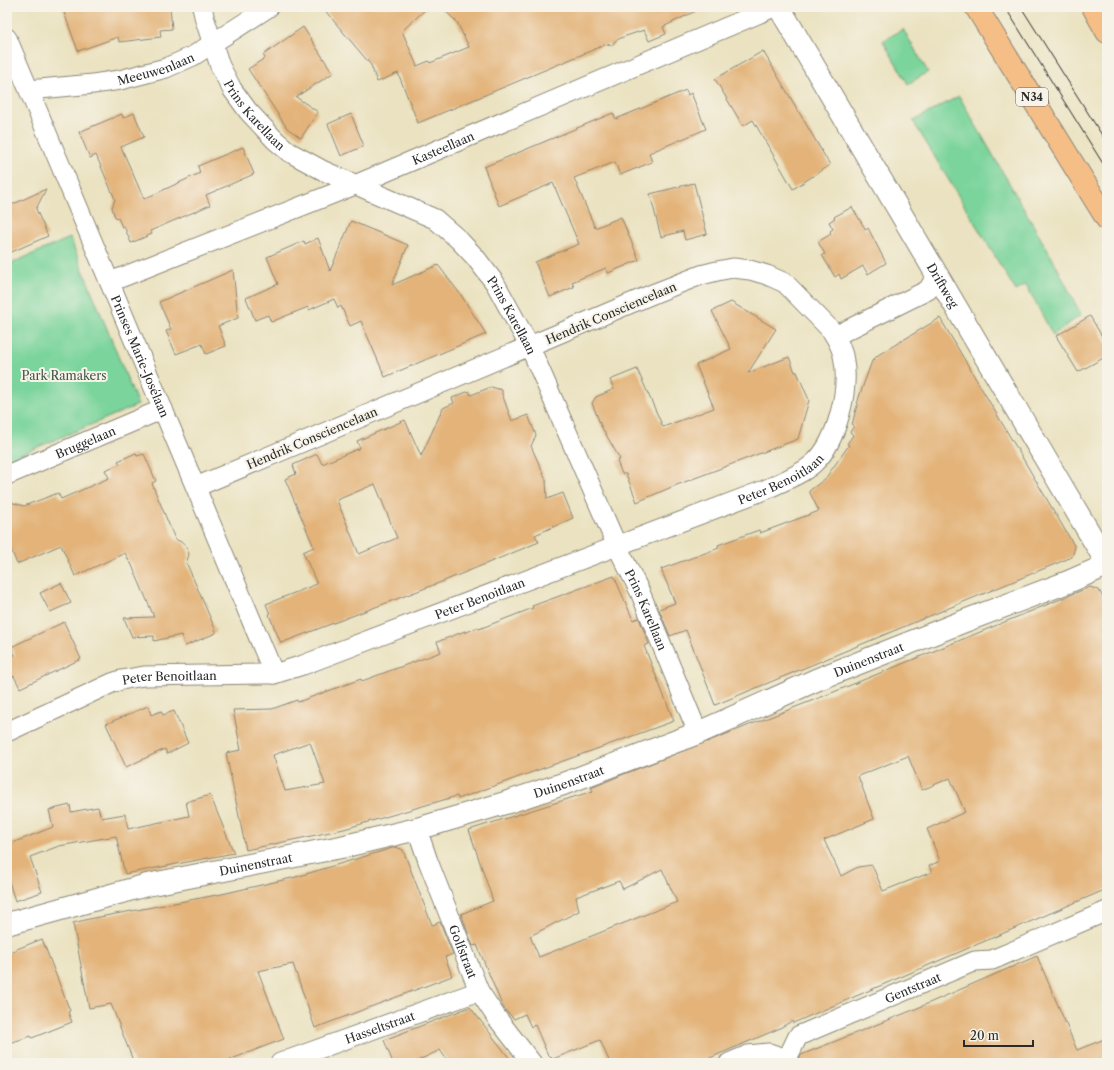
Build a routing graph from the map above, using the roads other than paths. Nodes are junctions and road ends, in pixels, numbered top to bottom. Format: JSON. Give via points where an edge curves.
{"nodes":[{"id":1,"x":202,"y":7,"type":"edge"},
{"id":2,"x":269,"y":7,"type":"edge"},
{"id":3,"x":774,"y":7,"type":"edge"},
{"id":4,"x":778,"y":7,"type":"edge"},
{"id":5,"x":976,"y":7,"type":"edge"},
{"id":6,"x":1093,"y":7,"type":"edge"},
{"id":7,"x":1107,"y":32,"type":"edge"},
{"id":8,"x":8,"y":45,"type":"edge"},
{"id":9,"x":212,"y":45,"type":"junction"},
{"id":10,"x":29,"y":90,"type":"junction"},
{"id":11,"x":355,"y":185,"type":"junction"},
{"id":12,"x":1107,"y":219,"type":"edge"},
{"id":13,"x":937,"y":275,"type":"junction"},
{"id":14,"x":110,"y":282,"type":"junction"},
{"id":15,"x":835,"y":336,"type":"junction"},
{"id":16,"x":530,"y":347,"type":"junction"},
{"id":17,"x":163,"y":409,"type":"junction"},
{"id":18,"x":7,"y":475,"type":"edge"},
{"id":19,"x":196,"y":487,"type":"junction"},
{"id":20,"x":617,"y":546,"type":"junction"},
{"id":21,"x":1107,"y":564,"type":"edge"},
{"id":22,"x":274,"y":674,"type":"junction"},
{"id":23,"x":7,"y":732,"type":"edge"},
{"id":24,"x":698,"y":733,"type":"junction"},
{"id":25,"x":417,"y":829,"type":"junction"},
{"id":26,"x":1107,"y":911,"type":"edge"},
{"id":27,"x":7,"y":924,"type":"edge"},
{"id":28,"x":479,"y":991,"type":"junction"},
{"id":29,"x":789,"y":1061,"type":"edge"},
{"id":30,"x":280,"y":1063,"type":"edge"},
{"id":31,"x":532,"y":1063,"type":"edge"},
{"id":32,"x":729,"y":1063,"type":"edge"}],
"edges":[{"from":1,"to":9,"type":"street","name":"Prins Karellaan"},
{"from":2,"to":9,"type":"street","name":"Meeuwenlaan"},
{"from":3,"to":11,"type":"street","name":"Kasteellaan"},
{"from":4,"to":13,"type":"street","name":"Driftweg"},
{"from":5,"to":12,"type":"main road","number":"N34"},
{"from":6,"to":7,"type":"main road"},
{"from":8,"to":10,"type":"street","name":"Prinses Marie-Josélaan"},
{"from":9,"to":10,"type":"street","name":"Meeuwenlaan","via":[[166,68],[144,75],[93,84]]},
{"from":9,"to":11,"type":"street","name":"Prins Karellaan","via":[[232,89],[275,140],[289,152]]},
{"from":10,"to":14,"type":"street","name":"Prinses Marie-Josélaan"},
{"from":11,"to":14,"type":"street","name":"Kasteellaan"},
{"from":11,"to":16,"type":"street","name":"Prins Karellaan","via":[[435,220],[458,239],[495,283]]},
{"from":13,"to":15,"type":"street","via":[[928,290]]},
{"from":13,"to":21,"type":"street","name":"Driftweg"},
{"from":14,"to":17,"type":"street","name":"Prinses Marie-Josélaan"},
{"from":15,"to":16,"type":"street","name":"Hendrik Consciencelaan","via":[[785,283],[768,275],[733,268],[701,275]]},
{"from":15,"to":20,"type":"street","name":"Peter Benoitlaan","via":[[844,358],[844,391],[836,431],[815,463],[767,489]]},
{"from":16,"to":19,"type":"street","name":"Hendrik Consciencelaan"},
{"from":16,"to":20,"type":"street","name":"Prins Karellaan"},
{"from":17,"to":18,"type":"street","name":"Bruggelaan"},
{"from":17,"to":19,"type":"street","name":"Prinses Marie-Josélaan"},
{"from":19,"to":22,"type":"street","name":"Prinses Marie-Josélaan"},
{"from":20,"to":22,"type":"street","name":"Peter Benoitlaan"},
{"from":20,"to":24,"type":"street","name":"Prins Karellaan","via":[[640,592]]},
{"from":21,"to":24,"type":"street","name":"Duinenstraat","via":[[1068,582],[816,680]]},
{"from":22,"to":23,"type":"street","name":"Peter Benoitlaan","via":[[144,676],[121,680]]},
{"from":24,"to":25,"type":"street","name":"Duinenstraat","via":[[563,784]]},
{"from":25,"to":27,"type":"street","name":"Duinenstraat","via":[[341,847],[147,885]]},
{"from":25,"to":28,"type":"street","name":"Golfstraat"},
{"from":26,"to":29,"type":"street","name":"Gentstraat","via":[[992,960],[975,961],[798,1036]]},
{"from":28,"to":30,"type":"street","name":"Hasseltstraat"},
{"from":28,"to":31,"type":"street","name":"Golfstraat"},
{"from":29,"to":32,"type":"street","name":"Gentstraat","via":[[769,1053],[748,1055]]}]}
